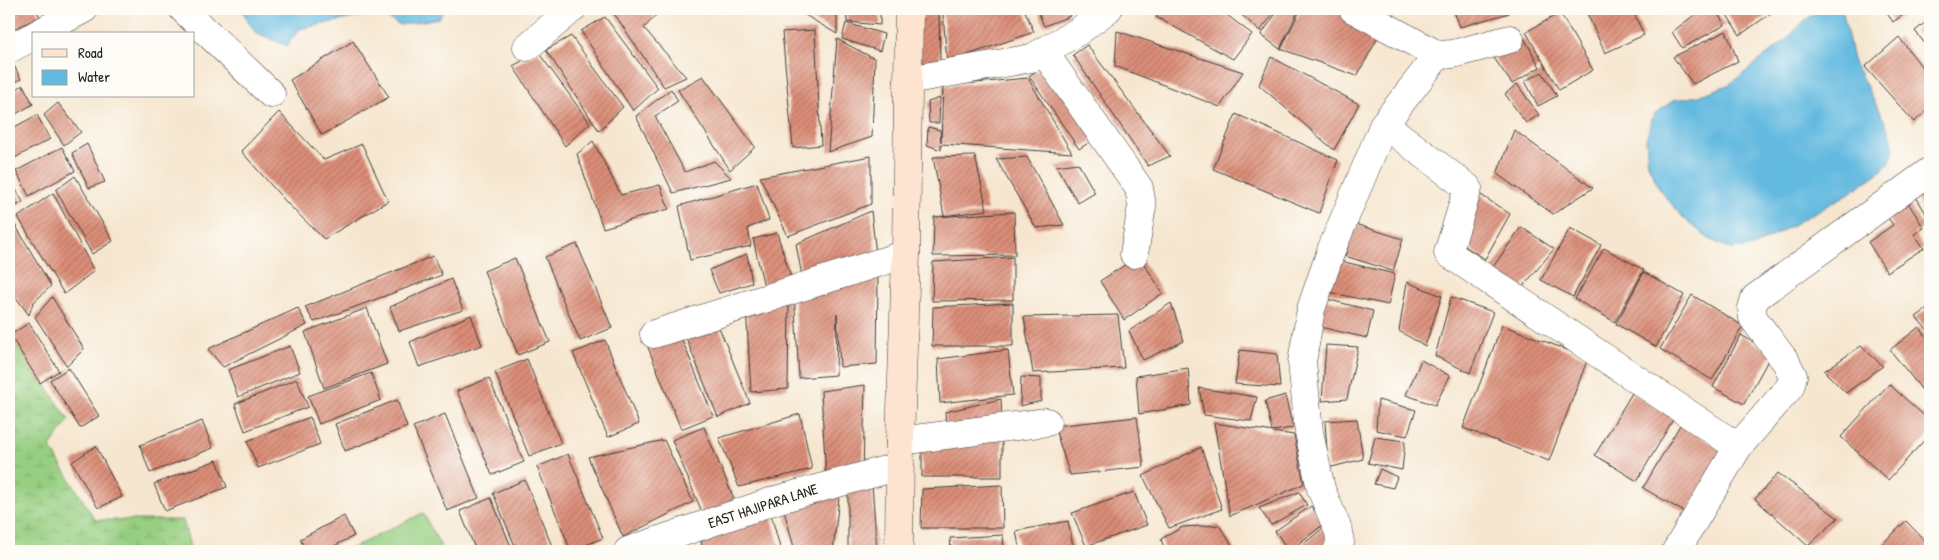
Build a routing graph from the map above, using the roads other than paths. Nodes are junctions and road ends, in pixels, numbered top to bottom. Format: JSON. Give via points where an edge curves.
{"nodes":[{"id":1,"x":84,"y":9,"type":"edge"},
{"id":2,"x":183,"y":9,"type":"edge"},
{"id":3,"x":572,"y":9,"type":"edge"},
{"id":4,"x":909,"y":9,"type":"edge"},
{"id":5,"x":1108,"y":9,"type":"edge"},
{"id":6,"x":1353,"y":9,"type":"edge"},
{"id":7,"x":42,"y":32,"type":"edge"},
{"id":8,"x":32,"y":37,"type":"edge"},
{"id":9,"x":1510,"y":39,"type":"dead end"},
{"id":10,"x":527,"y":47,"type":"dead end"},
{"id":11,"x":9,"y":49,"type":"edge"},
{"id":12,"x":1044,"y":52,"type":"junction"},
{"id":13,"x":1438,"y":55,"type":"junction"},
{"id":14,"x":908,"y":80,"type":"junction"},
{"id":15,"x":271,"y":94,"type":"dead end"},
{"id":16,"x":1384,"y":124,"type":"junction"},
{"id":17,"x":1930,"y":171,"type":"edge"},
{"id":18,"x":906,"y":254,"type":"junction"},
{"id":19,"x":1134,"y":254,"type":"dead end"},
{"id":20,"x":654,"y":334,"type":"dead end"},
{"id":21,"x":1047,"y":422,"type":"dead end"},
{"id":22,"x":1738,"y":447,"type":"junction"},
{"id":23,"x":900,"y":453,"type":"junction"},
{"id":24,"x":628,"y":551,"type":"edge"},
{"id":25,"x":899,"y":551,"type":"edge"},
{"id":26,"x":1337,"y":551,"type":"edge"},
{"id":27,"x":1676,"y":551,"type":"edge"}],
"edges":[{"from":1,"to":7,"type":"street"},
{"from":2,"to":15,"type":"street"},
{"from":3,"to":10,"type":"street"},
{"from":4,"to":14,"type":"street"},
{"from":5,"to":12,"type":"street"},
{"from":6,"to":13,"type":"street"},
{"from":8,"to":11,"type":"street"},
{"from":9,"to":13,"type":"street"},
{"from":12,"to":14,"type":"street","via":[[1032,58]]},
{"from":12,"to":19,"type":"street","via":[[1139,188],[1142,206]]},
{"from":13,"to":16,"type":"street"},
{"from":14,"to":18,"type":"street"},
{"from":16,"to":22,"type":"street","via":[[1468,188],[1448,253]]},
{"from":16,"to":26,"type":"street","via":[[1332,248],[1311,309],[1302,362],[1315,467],[1339,532]]},
{"from":17,"to":22,"type":"street","via":[[1756,298],[1753,318],[1793,376],[1790,387]]},
{"from":18,"to":20,"type":"street"},
{"from":18,"to":23,"type":"street"},
{"from":21,"to":23,"type":"street","name":"EAST HAJIPARA LANE"},
{"from":22,"to":27,"type":"street"},
{"from":23,"to":24,"type":"street","name":"EAST HAJIPARA LANE"},
{"from":23,"to":25,"type":"street"}]}
